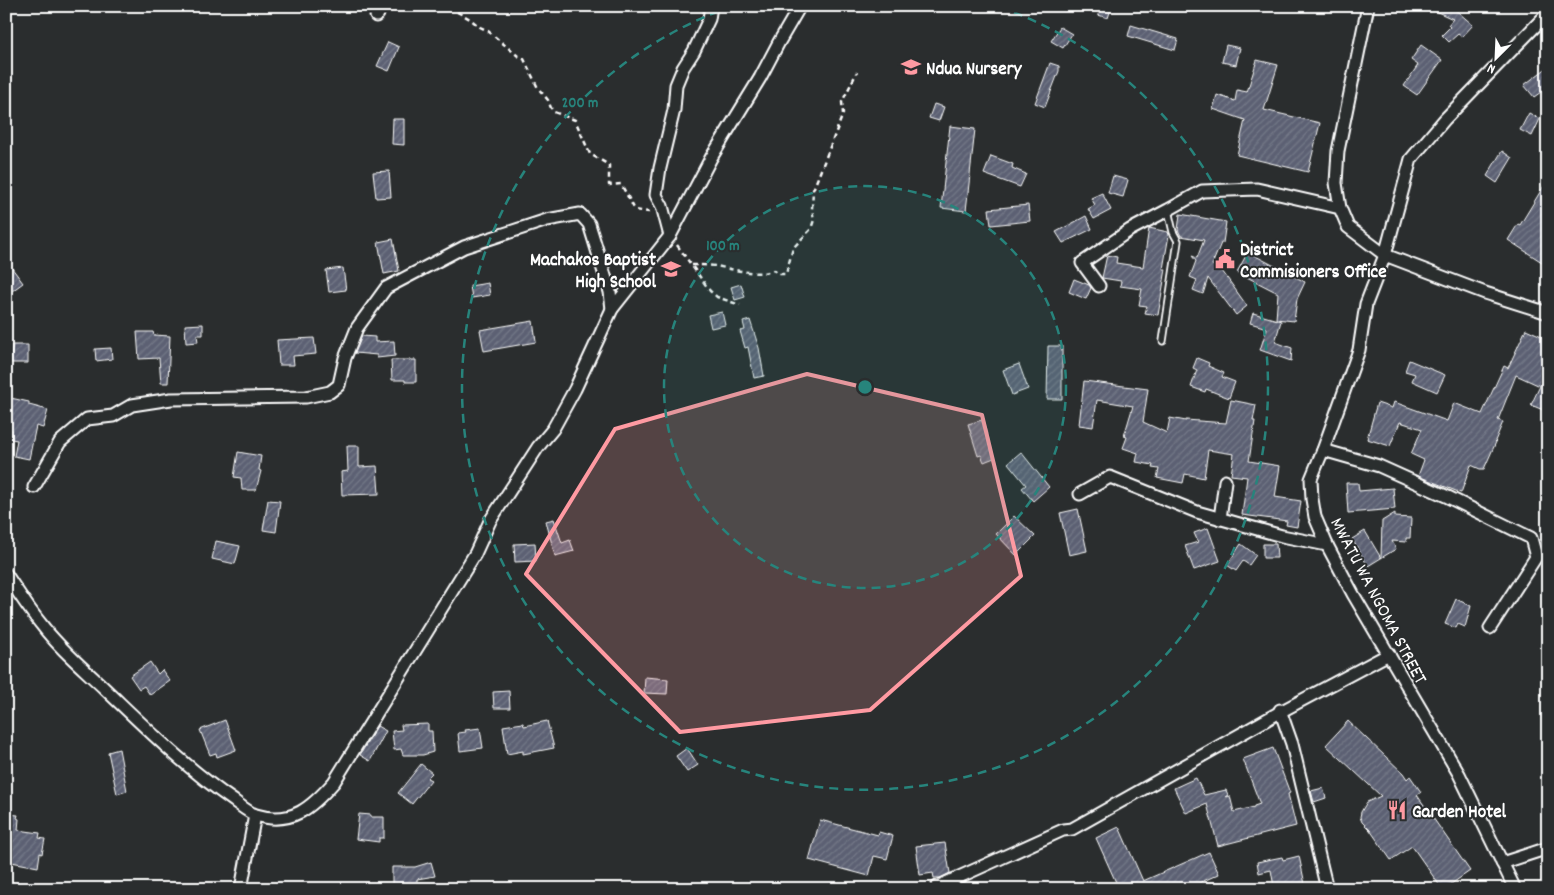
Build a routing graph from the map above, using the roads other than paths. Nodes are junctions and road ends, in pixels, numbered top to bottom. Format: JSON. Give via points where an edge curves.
{"nodes":[{"id":1,"x":711,"y":6,"type":"edge"},
{"id":2,"x":800,"y":6,"type":"edge"},
{"id":3,"x":1368,"y":6,"type":"edge"},
{"id":4,"x":1548,"y":13,"type":"edge"},
{"id":5,"x":1340,"y":208,"type":"junction"},
{"id":6,"x":1168,"y":210,"type":"junction"},
{"id":7,"x":670,"y":236,"type":"junction"},
{"id":8,"x":1385,"y":255,"type":"junction"},
{"id":9,"x":1099,"y":286,"type":"dead end"},
{"id":10,"x":612,"y":309,"type":"junction"},
{"id":11,"x":1548,"y":313,"type":"edge"},
{"id":12,"x":1163,"y":340,"type":"dead end"},
{"id":13,"x":1324,"y":450,"type":"junction"},
{"id":14,"x":1225,"y":481,"type":"dead end"},
{"id":15,"x":34,"y":488,"type":"dead end"},
{"id":16,"x":1080,"y":494,"type":"dead end"},
{"id":17,"x":1220,"y":519,"type":"junction"},
{"id":18,"x":1326,"y":545,"type":"junction"},
{"id":19,"x":6,"y":574,"type":"edge"},
{"id":20,"x":1490,"y":628,"type":"dead end"},
{"id":21,"x":1388,"y":654,"type":"junction"},
{"id":22,"x":1280,"y":711,"type":"junction"},
{"id":23,"x":255,"y":815,"type":"junction"},
{"id":24,"x":1548,"y":848,"type":"edge"},
{"id":25,"x":1502,"y":863,"type":"junction"},
{"id":26,"x":937,"y":887,"type":"dead end"},
{"id":27,"x":241,"y":889,"type":"edge"},
{"id":28,"x":1327,"y":889,"type":"edge"},
{"id":29,"x":1515,"y":889,"type":"edge"}],
"edges":[{"from":1,"to":7,"type":"street","via":[[709,19],[676,85],[674,110],[660,168],[656,194]]},
{"from":2,"to":7,"type":"street","via":[[711,158]]},
{"from":3,"to":5,"type":"street","via":[[1338,150],[1336,183]]},
{"from":4,"to":8,"type":"street","name":"MWATU WA NGOMA STREET","via":[[1445,119],[1411,159]]},
{"from":5,"to":6,"type":"street","via":[[1257,189],[1202,190]]},
{"from":5,"to":8,"type":"street","via":[[1348,227]]},
{"from":6,"to":9,"type":"street","via":[[1130,230],[1082,263]]},
{"from":6,"to":12,"type":"lane","via":[[1178,241]]},
{"from":7,"to":10,"type":"street"},
{"from":8,"to":11,"type":"street","via":[[1485,294]]},
{"from":8,"to":13,"type":"street","name":"MWATU WA NGOMA STREET","via":[[1366,304],[1359,350]]},
{"from":10,"to":15,"type":"street","via":[[610,292],[589,224],[580,214],[487,238],[386,288],[357,328],[339,385],[330,392],[306,397],[171,399],[132,405],[113,416],[87,419],[60,442]]},
{"from":10,"to":23,"type":"street","via":[[553,429],[490,521],[474,554],[334,782],[300,813],[288,818]]},
{"from":13,"to":18,"type":"street","name":"MWATU WA NGOMA STREET","via":[[1311,478],[1316,517]]},
{"from":13,"to":20,"type":"street","via":[[1378,466],[1531,538],[1536,558]]},
{"from":14,"to":17,"type":"street"},
{"from":16,"to":17,"type":"street","via":[[1110,477]]},
{"from":17,"to":18,"type":"street"},
{"from":18,"to":21,"type":"street","name":"MWATU WA NGOMA STREET"},
{"from":19,"to":23,"type":"street","via":[[41,625],[74,659],[211,786]]},
{"from":21,"to":22,"type":"street"},
{"from":21,"to":25,"type":"street","name":"MWATU WA NGOMA STREET","via":[[1459,774]]},
{"from":22,"to":26,"type":"street","via":[[1072,829],[1062,830]]},
{"from":22,"to":28,"type":"street","via":[[1292,744]]},
{"from":23,"to":27,"type":"street"},
{"from":24,"to":25,"type":"street"},
{"from":25,"to":29,"type":"street","name":"MWATU WA NGOMA STREET"}]}
